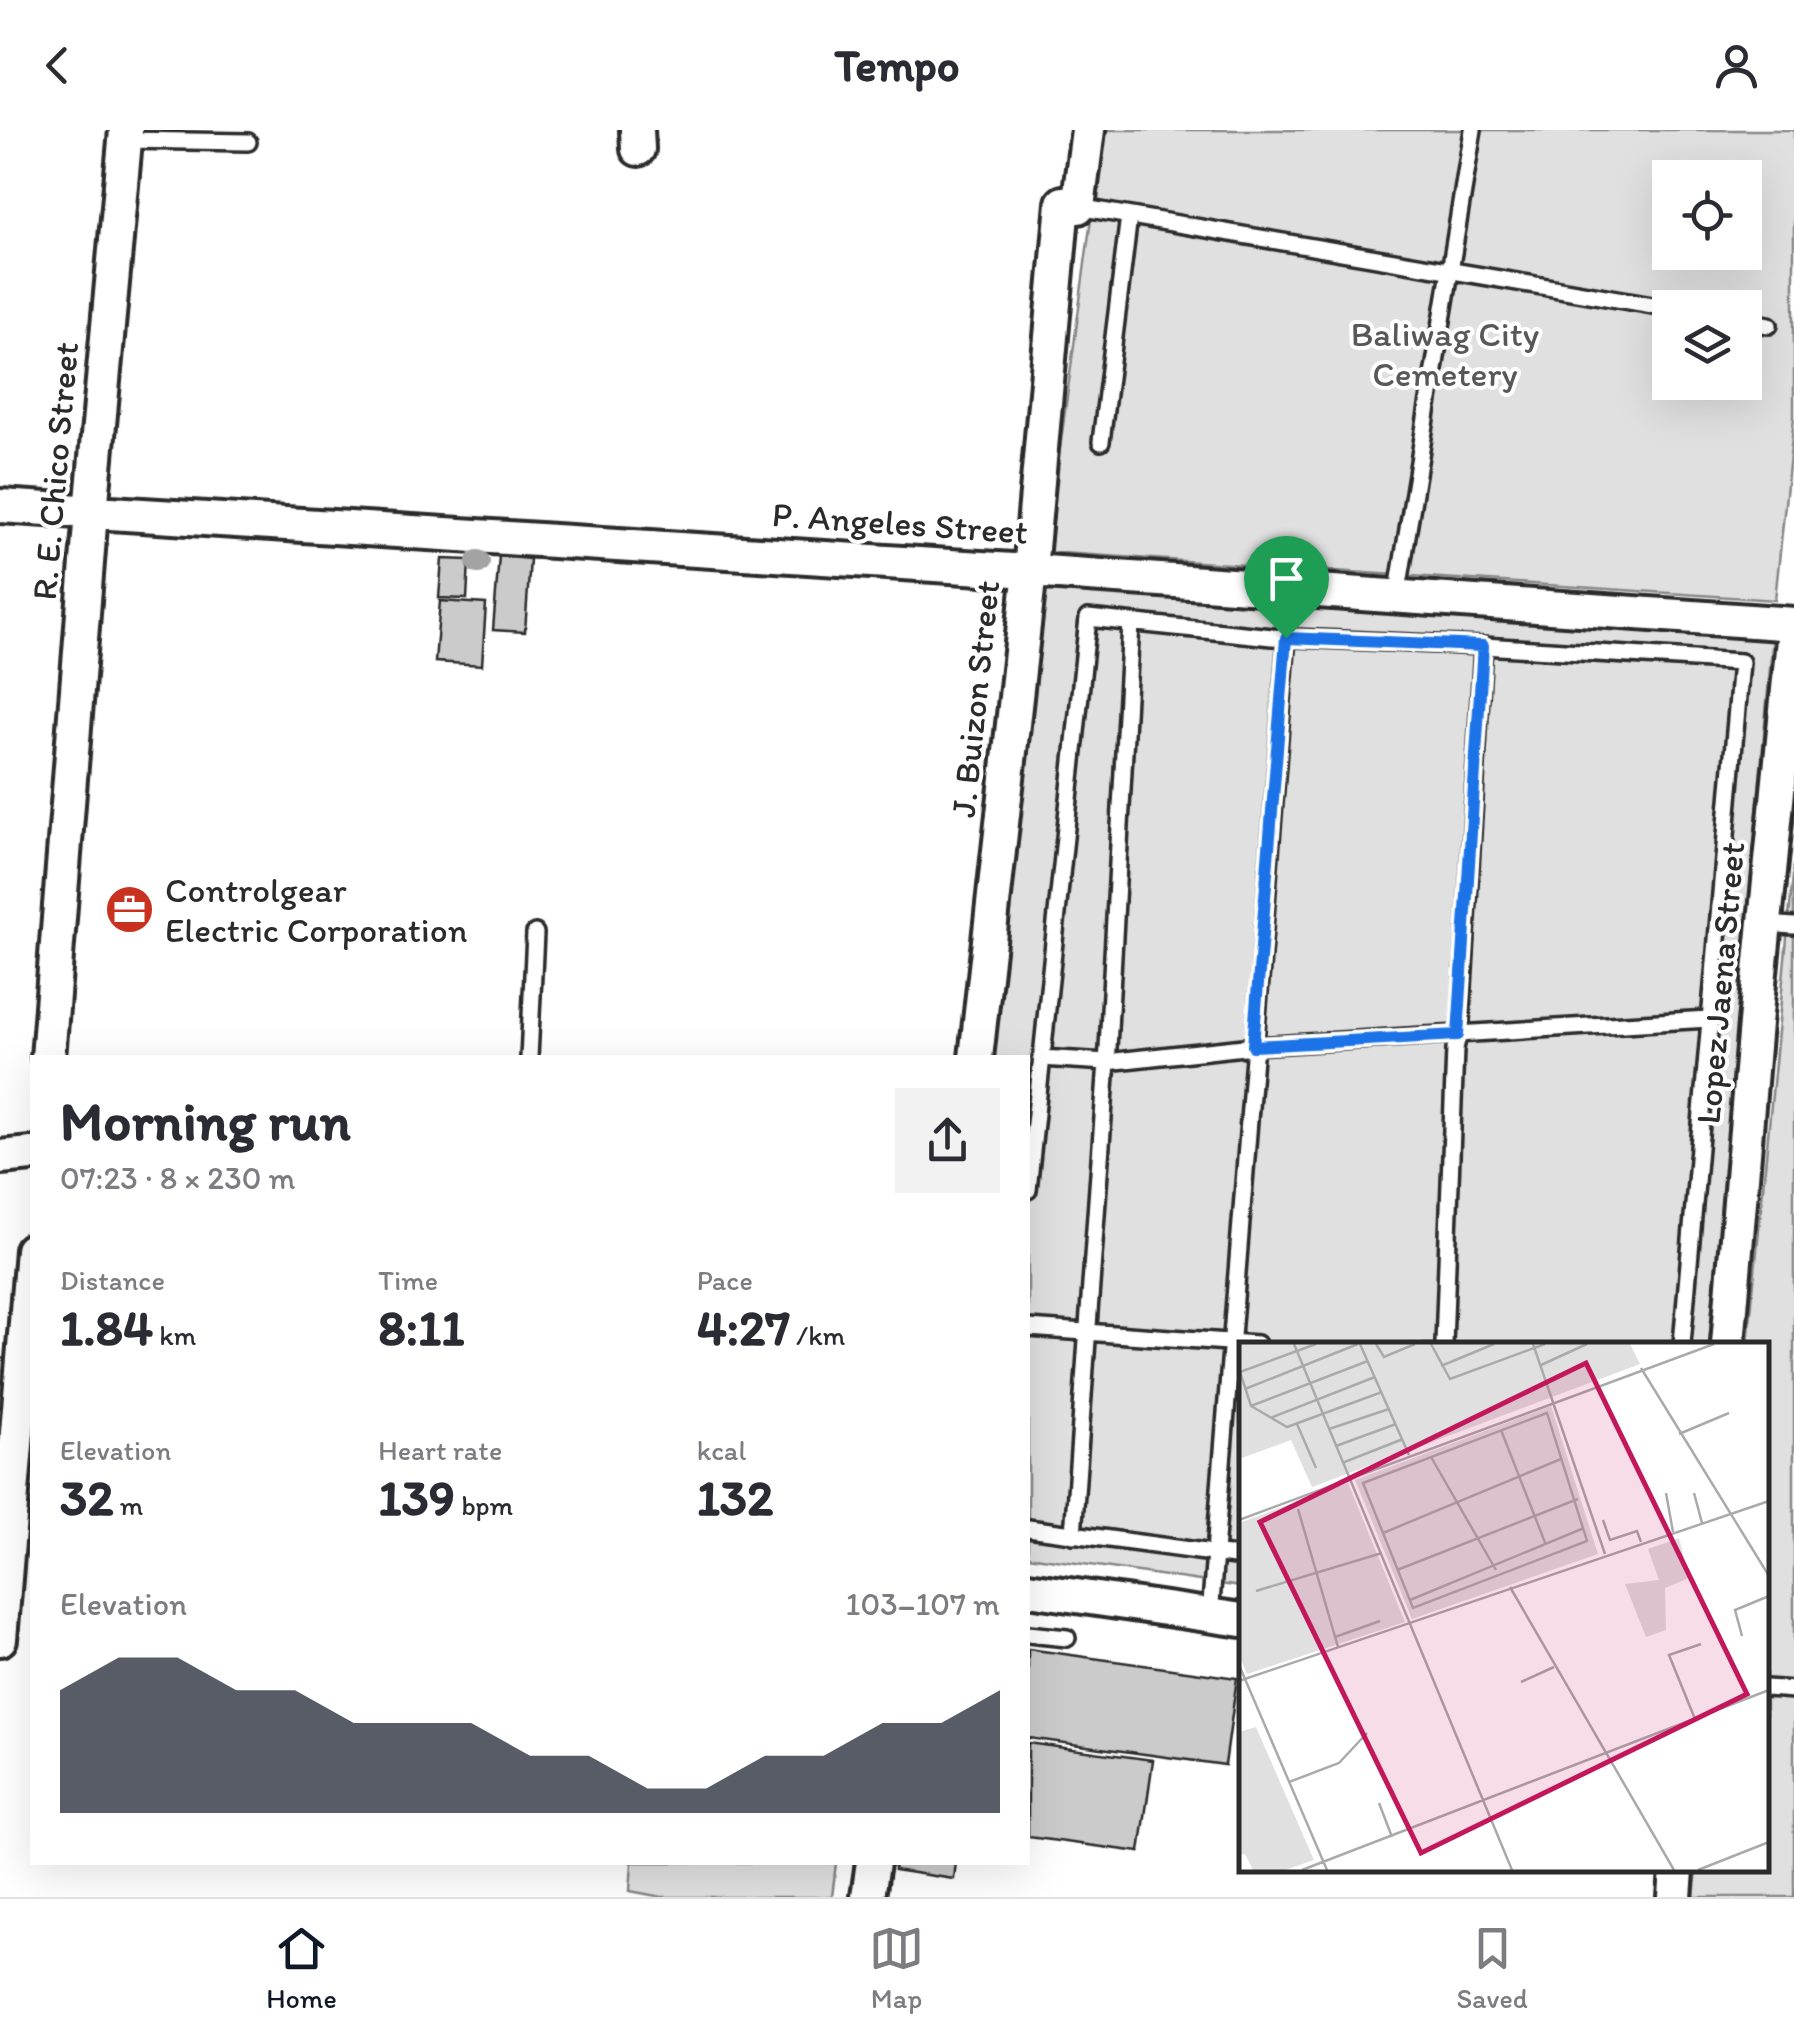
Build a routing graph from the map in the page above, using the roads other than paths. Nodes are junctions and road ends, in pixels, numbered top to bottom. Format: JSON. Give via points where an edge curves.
{"nodes":[{"id":1,"x":1088,"y":130,"type":"edge"},
{"id":2,"x":1473,"y":130,"type":"edge"},
{"id":3,"x":126,"y":135,"type":"edge"},
{"id":4,"x":248,"y":142,"type":"dead end"},
{"id":5,"x":1078,"y":207,"type":"junction"},
{"id":6,"x":1129,"y":216,"type":"junction"},
{"id":7,"x":1450,"y":270,"type":"junction"},
{"id":8,"x":1652,"y":305,"type":"edge"},
{"id":9,"x":1762,"y":324,"type":"edge"},
{"id":10,"x":1769,"y":325,"type":"dead end"},
{"id":11,"x":1101,"y":442,"type":"dead end"},
{"id":12,"x":0,"y":506,"type":"edge"},
{"id":13,"x":91,"y":512,"type":"junction"},
{"id":14,"x":1030,"y":571,"type":"junction"},
{"id":15,"x":1288,"y":590,"type":"junction"},
{"id":16,"x":1397,"y":597,"type":"junction"},
{"id":17,"x":1130,"y":623,"type":"junction"},
{"id":18,"x":1794,"y":626,"type":"edge"},
{"id":19,"x":1286,"y":638,"type":"junction"},
{"id":20,"x":1483,"y":646,"type":"junction"},
{"id":21,"x":1780,"y":925,"type":"edge"},
{"id":22,"x":535,"y":933,"type":"dead end"},
{"id":23,"x":1709,"y":1019,"type":"junction"},
{"id":24,"x":1458,"y":1035,"type":"junction"},
{"id":25,"x":1253,"y":1046,"type":"junction"},
{"id":26,"x":48,"y":1055,"type":"edge"},
{"id":27,"x":530,"y":1055,"type":"edge"},
{"id":28,"x":976,"y":1055,"type":"edge"},
{"id":29,"x":1106,"y":1062,"type":"junction"},
{"id":30,"x":1036,"y":1068,"type":"edge"},
{"id":31,"x":30,"y":1154,"type":"edge"},
{"id":32,"x":0,"y":1156,"type":"edge"},
{"id":33,"x":1030,"y":1160,"type":"edge"},
{"id":34,"x":30,"y":1287,"type":"edge"},
{"id":35,"x":1030,"y":1328,"type":"edge"},
{"id":36,"x":1088,"y":1335,"type":"junction"},
{"id":37,"x":1230,"y":1342,"type":"junction"},
{"id":38,"x":1444,"y":1342,"type":"edge"},
{"id":39,"x":1682,"y":1342,"type":"edge"},
{"id":40,"x":1728,"y":1342,"type":"edge"},
{"id":41,"x":1239,"y":1343,"type":"edge"},
{"id":42,"x":1030,"y":1528,"type":"edge"},
{"id":43,"x":1073,"y":1535,"type":"junction"},
{"id":44,"x":1214,"y":1552,"type":"junction"},
{"id":45,"x":1239,"y":1556,"type":"edge"},
{"id":46,"x":1030,"y":1590,"type":"edge"},
{"id":47,"x":1226,"y":1618,"type":"edge"},
{"id":48,"x":12,"y":1622,"type":"edge"},
{"id":49,"x":1030,"y":1634,"type":"edge"},
{"id":50,"x":1067,"y":1638,"type":"dead end"},
{"id":51,"x":1769,"y":1688,"type":"edge"},
{"id":52,"x":1794,"y":1690,"type":"edge"},
{"id":53,"x":873,"y":1865,"type":"edge"},
{"id":54,"x":1677,"y":1872,"type":"edge"},
{"id":55,"x":868,"y":1897,"type":"edge"},
{"id":56,"x":1674,"y":1897,"type":"edge"}],
"edges":[{"from":1,"to":5,"type":"street","name":"J. Buizon Street"},
{"from":2,"to":7,"type":"lane"},
{"from":3,"to":4,"type":"lane"},
{"from":3,"to":13,"type":"street","name":"R. E. Chico Street"},
{"from":5,"to":6,"type":"lane"},
{"from":5,"to":14,"type":"street","name":"J. Buizon Street","via":[[1063,203]]},
{"from":6,"to":7,"type":"lane"},
{"from":6,"to":11,"type":"lane"},
{"from":7,"to":8,"type":"lane"},
{"from":7,"to":16,"type":"lane"},
{"from":9,"to":10,"type":"lane"},
{"from":12,"to":13,"type":"street","name":"P. Angeles Street"},
{"from":13,"to":14,"type":"street","name":"P. Angeles Street"},
{"from":13,"to":26,"type":"street","name":"R. E. Chico Street"},
{"from":14,"to":15,"type":"street","name":"P. Angeles Street"},
{"from":14,"to":28,"type":"street","name":"J. Buizon Street"},
{"from":15,"to":16,"type":"street","name":"P. Angeles Street"},
{"from":15,"to":19,"type":"lane"},
{"from":16,"to":18,"type":"street","name":"P. Angeles Street"},
{"from":17,"to":19,"type":"lane"},
{"from":17,"to":29,"type":"lane"},
{"from":17,"to":30,"type":"lane","via":[[1088,618]]},
{"from":18,"to":21,"type":"street","name":"Lopez Jaena Street"},
{"from":19,"to":20,"type":"lane"},
{"from":19,"to":25,"type":"lane"},
{"from":20,"to":23,"type":"lane","via":[[1742,662]]},
{"from":20,"to":24,"type":"lane"},
{"from":21,"to":40,"type":"street","name":"Lopez Jaena Street"},
{"from":22,"to":27,"type":"lane"},
{"from":23,"to":24,"type":"lane"},
{"from":23,"to":39,"type":"lane"},
{"from":24,"to":25,"type":"lane"},
{"from":24,"to":38,"type":"lane"},
{"from":25,"to":29,"type":"lane"},
{"from":25,"to":37,"type":"lane"},
{"from":29,"to":30,"type":"lane"},
{"from":29,"to":36,"type":"lane"},
{"from":30,"to":33,"type":"lane"},
{"from":31,"to":32,"type":"street"},
{"from":34,"to":48,"type":"street"},
{"from":35,"to":36,"type":"lane"},
{"from":36,"to":37,"type":"lane"},
{"from":36,"to":43,"type":"lane"},
{"from":37,"to":41,"type":"lane"},
{"from":37,"to":44,"type":"lane"},
{"from":42,"to":43,"type":"lane"},
{"from":43,"to":44,"type":"lane"},
{"from":44,"to":45,"type":"lane"},
{"from":44,"to":47,"type":"lane"},
{"from":46,"to":47,"type":"street"},
{"from":49,"to":50,"type":"lane"},
{"from":51,"to":52,"type":"lane"},
{"from":53,"to":55,"type":"street"},
{"from":54,"to":56,"type":"street"}]}
